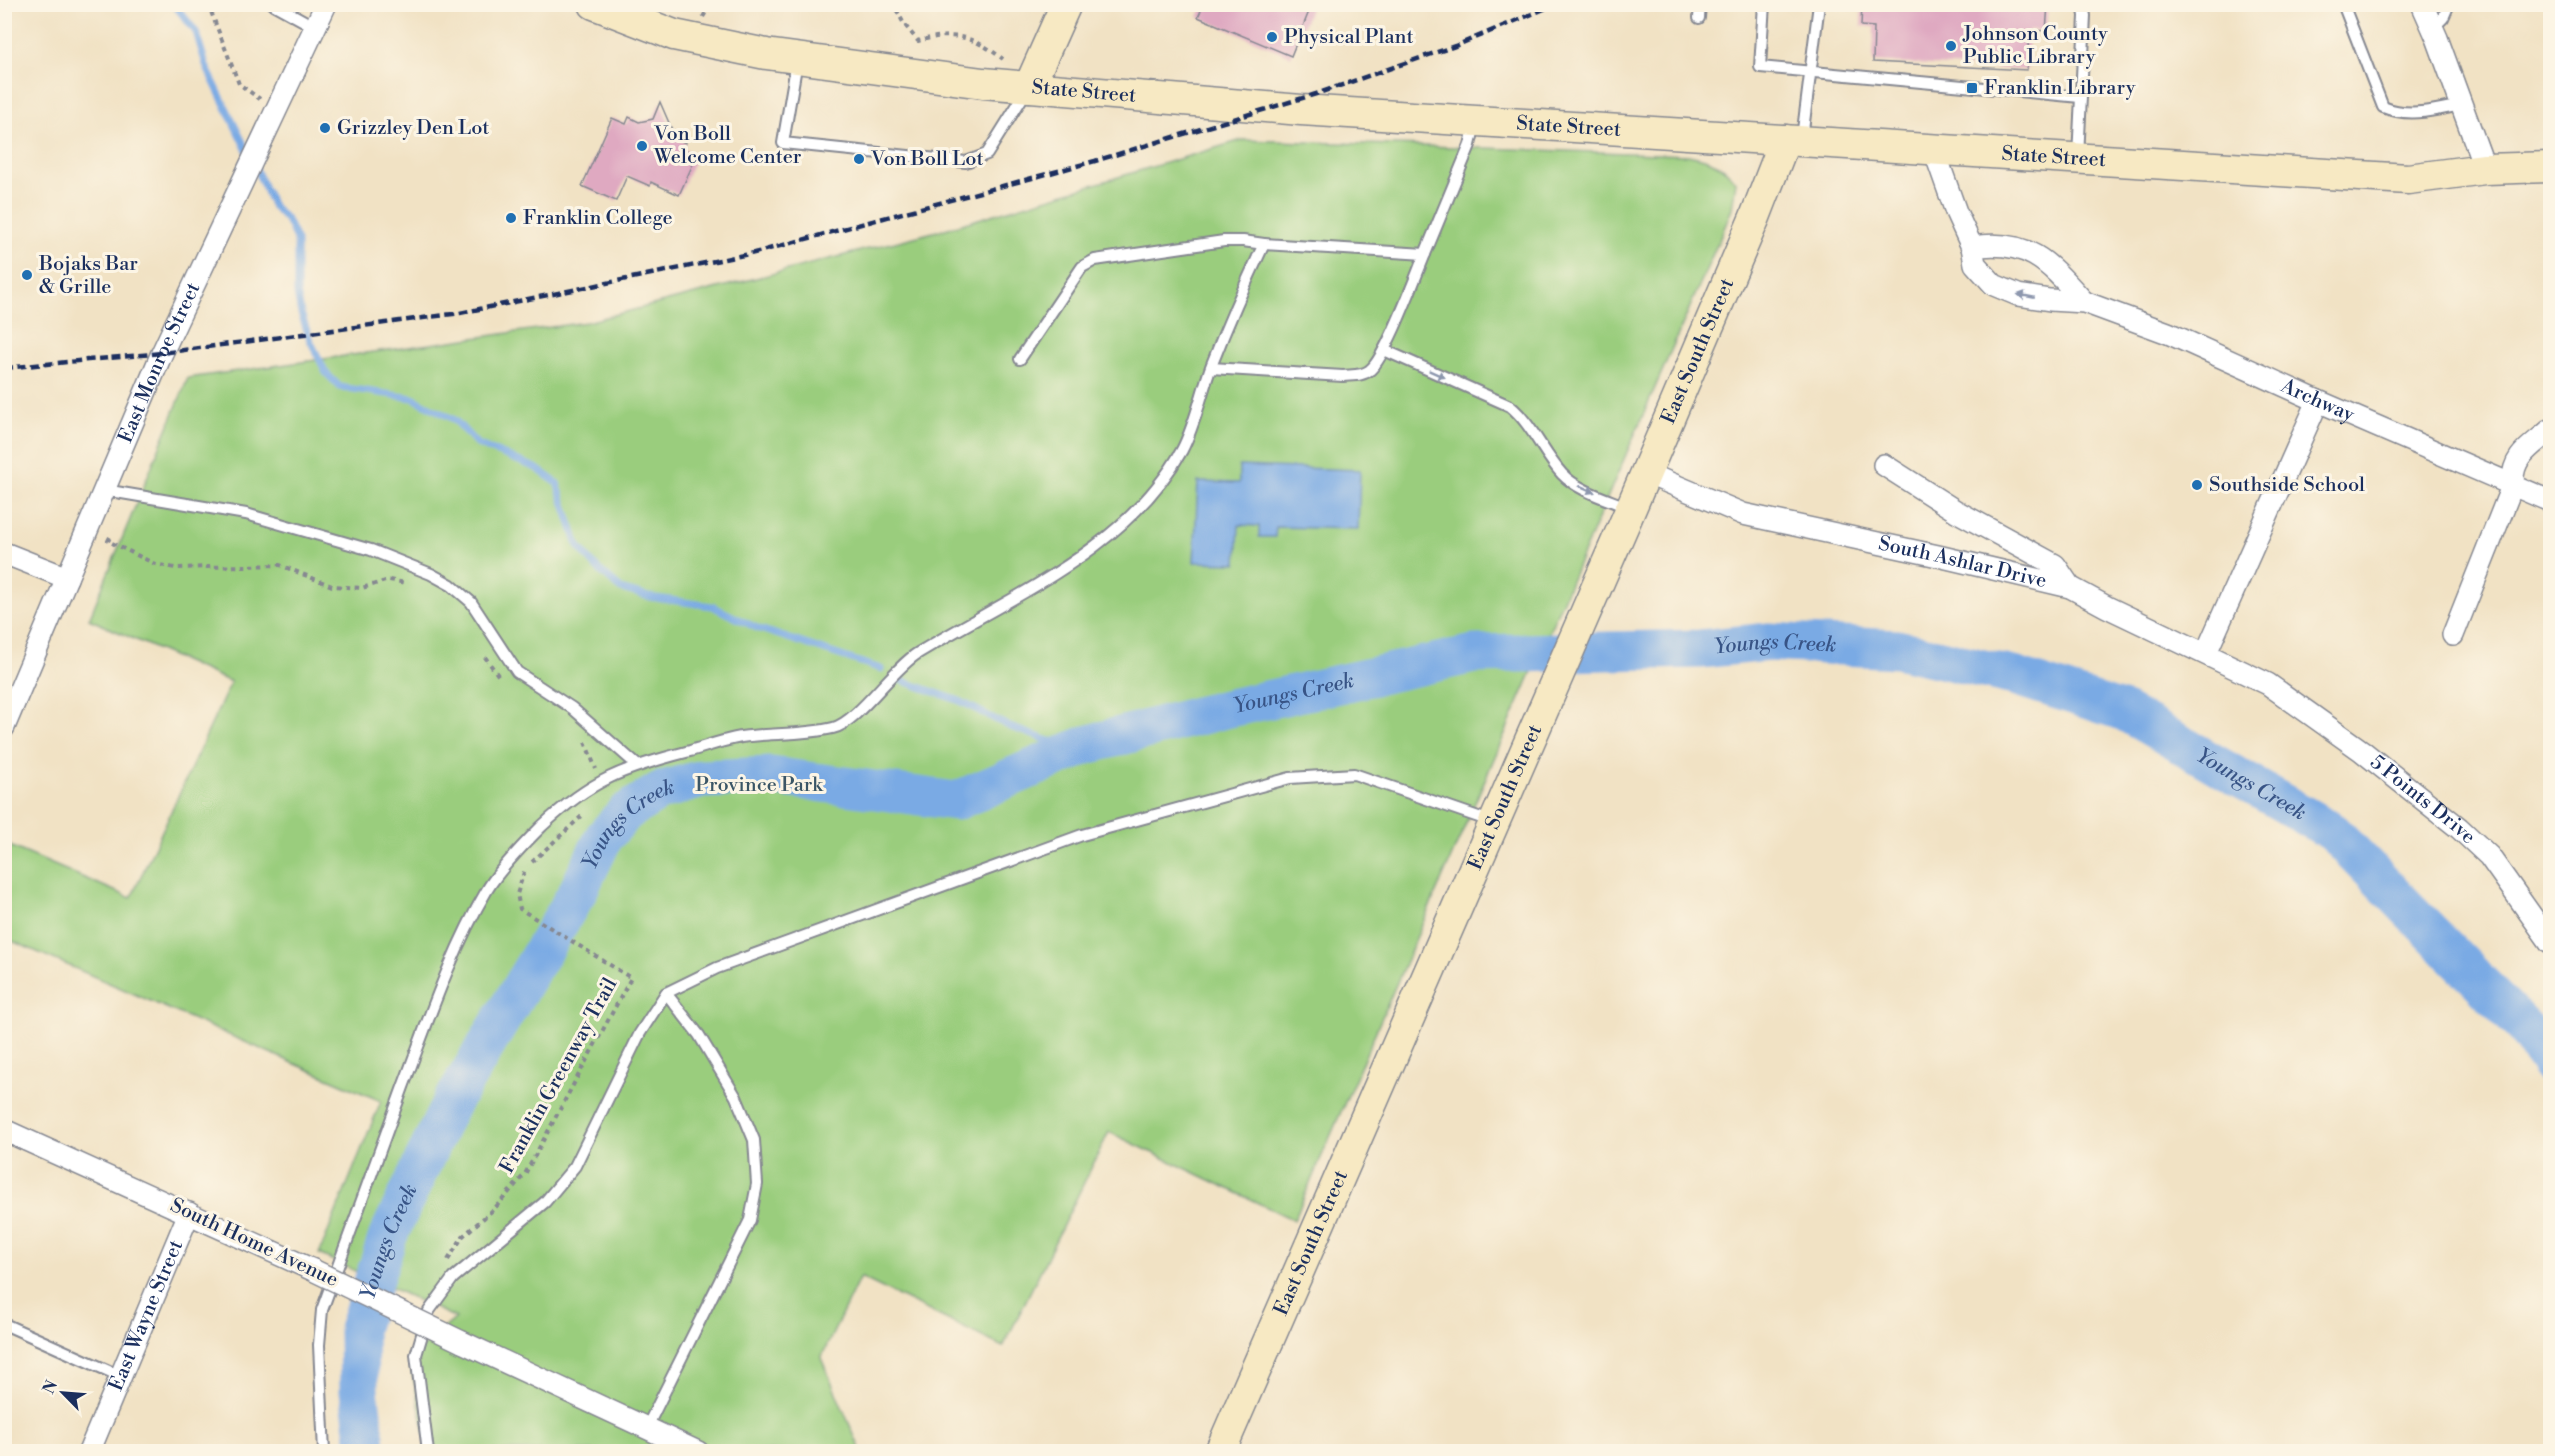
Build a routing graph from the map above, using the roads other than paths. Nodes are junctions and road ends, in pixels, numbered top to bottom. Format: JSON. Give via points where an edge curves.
{"nodes":[{"id":1,"x":273,"y":4,"type":"edge"},
{"id":2,"x":326,"y":4,"type":"edge"},
{"id":3,"x":594,"y":4,"type":"edge"},
{"id":4,"x":1066,"y":4,"type":"edge"},
{"id":5,"x":1700,"y":4,"type":"edge"},
{"id":6,"x":1764,"y":4,"type":"edge"},
{"id":7,"x":1819,"y":4,"type":"edge"},
{"id":8,"x":2083,"y":4,"type":"edge"},
{"id":9,"x":2343,"y":4,"type":"edge"},
{"id":10,"x":2422,"y":4,"type":"edge"},
{"id":11,"x":2449,"y":4,"type":"edge"},
{"id":12,"x":1699,"y":18,"type":"dead end"},
{"id":13,"x":315,"y":27,"type":"junction"},
{"id":14,"x":2433,"y":28,"type":"junction"},
{"id":15,"x":798,"y":58,"type":"junction"},
{"id":16,"x":1812,"y":73,"type":"junction"},
{"id":17,"x":1020,"y":76,"type":"junction"},
{"id":18,"x":2080,"y":97,"type":"junction"},
{"id":19,"x":2461,"y":105,"type":"junction"},
{"id":20,"x":1476,"y":119,"type":"junction"},
{"id":21,"x":1793,"y":141,"type":"junction"},
{"id":22,"x":1934,"y":150,"type":"junction"},
{"id":23,"x":2078,"y":159,"type":"junction"},
{"id":24,"x":2550,"y":167,"type":"edge"},
{"id":25,"x":2485,"y":169,"type":"junction"},
{"id":26,"x":1264,"y":244,"type":"junction"},
{"id":27,"x":1972,"y":247,"type":"junction"},
{"id":28,"x":1425,"y":254,"type":"junction"},
{"id":29,"x":2085,"y":302,"type":"junction"},
{"id":30,"x":1384,"y":350,"type":"junction"},
{"id":31,"x":1020,"y":359,"type":"dead end"},
{"id":32,"x":1211,"y":368,"type":"junction"},
{"id":33,"x":2318,"y":401,"type":"junction"},
{"id":34,"x":2550,"y":430,"type":"edge"},
{"id":35,"x":1884,"y":465,"type":"dead end"},
{"id":36,"x":1646,"y":473,"type":"junction"},
{"id":37,"x":2513,"y":484,"type":"junction"},
{"id":38,"x":104,"y":490,"type":"junction"},
{"id":39,"x":2550,"y":501,"type":"edge"},
{"id":40,"x":1628,"y":516,"type":"junction"},
{"id":41,"x":4,"y":553,"type":"edge"},
{"id":42,"x":67,"y":578,"type":"junction"},
{"id":43,"x":2070,"y":587,"type":"junction"},
{"id":44,"x":2453,"y":634,"type":"dead end"},
{"id":45,"x":2206,"y":654,"type":"junction"},
{"id":46,"x":2268,"y":684,"type":"joint"},
{"id":47,"x":4,"y":727,"type":"edge"},
{"id":48,"x":637,"y":765,"type":"junction"},
{"id":49,"x":1493,"y":822,"type":"junction"},
{"id":50,"x":2550,"y":942,"type":"edge"},
{"id":51,"x":666,"y":993,"type":"junction"},
{"id":52,"x":4,"y":1130,"type":"edge"},
{"id":53,"x":189,"y":1213,"type":"junction"},
{"id":54,"x":4,"y":1324,"type":"edge"},
{"id":55,"x":120,"y":1376,"type":"junction"},
{"id":56,"x":647,"y":1427,"type":"junction"},
{"id":57,"x":89,"y":1452,"type":"edge"},
{"id":58,"x":324,"y":1452,"type":"edge"},
{"id":59,"x":428,"y":1452,"type":"edge"},
{"id":60,"x":698,"y":1452,"type":"edge"},
{"id":61,"x":1220,"y":1452,"type":"edge"}],
"edges":[{"from":1,"to":13,"type":"lane"},
{"from":2,"to":13,"type":"street","name":"East Monroe Street"},
{"from":3,"to":15,"type":"street","name":"State Street","via":[[674,35]]},
{"from":4,"to":17,"type":"street"},
{"from":5,"to":12,"type":"lane"},
{"from":6,"to":16,"type":"lane","via":[[1760,67]]},
{"from":7,"to":16,"type":"lane"},
{"from":8,"to":18,"type":"lane"},
{"from":9,"to":19,"type":"lane","via":[[2384,107],[2422,112]]},
{"from":10,"to":14,"type":"street"},
{"from":11,"to":14,"type":"lane"},
{"from":13,"to":38,"type":"street","name":"East Monroe Street","via":[[162,353]]},
{"from":14,"to":19,"type":"street"},
{"from":15,"to":17,"type":"street","name":"State Street","via":[[983,83]]},
{"from":15,"to":17,"type":"lane","via":[[783,143],[966,162],[987,154]]},
{"from":16,"to":18,"type":"lane"},
{"from":16,"to":21,"type":"lane"},
{"from":17,"to":20,"type":"street","name":"State Street","via":[[1223,105]]},
{"from":18,"to":23,"type":"lane"},
{"from":19,"to":25,"type":"street"},
{"from":20,"to":21,"type":"street","name":"State Street"},
{"from":20,"to":28,"type":"lane","via":[[1470,145]]},
{"from":21,"to":22,"type":"street","name":"State Street"},
{"from":21,"to":36,"type":"street","name":"East South Street","via":[[1755,217]]},
{"from":22,"to":23,"type":"street","name":"State Street"},
{"from":22,"to":27,"type":"street","name":"Archway"},
{"from":23,"to":25,"type":"street","name":"State Street","via":[[2408,178]]},
{"from":24,"to":25,"type":"street","name":"State Street"},
{"from":26,"to":28,"type":"lane"},
{"from":26,"to":31,"type":"lane","via":[[1224,241],[1095,260],[1082,267]]},
{"from":26,"to":32,"type":"lane"},
{"from":27,"to":29,"type":"street","name":"Archway","via":[[2011,245],[2034,254]]},
{"from":29,"to":27,"type":"street","name":"Archway","one_way":true,"via":[[2018,295],[1994,285],[1975,264]]},
{"from":28,"to":30,"type":"lane"},
{"from":29,"to":33,"type":"street","name":"Archway","via":[[2168,333]]},
{"from":30,"to":32,"type":"lane","via":[[1373,368],[1364,374]]},
{"from":30,"to":40,"type":"lane","one_way":true,"via":[[1510,406],[1572,483]]},
{"from":32,"to":48,"type":"lane","via":[[1188,438],[1143,503],[1090,551],[915,655],[838,727],[739,738]]},
{"from":33,"to":37,"type":"street","name":"Archway"},
{"from":33,"to":45,"type":"street"},
{"from":34,"to":37,"type":"street","via":[[2516,461]]},
{"from":35,"to":43,"type":"street","via":[[2055,565]]},
{"from":36,"to":40,"type":"street","name":"East South Street"},
{"from":36,"to":43,"type":"street","name":"South Ashlar Drive","via":[[1743,514]]},
{"from":37,"to":39,"type":"street","name":"Archway"},
{"from":37,"to":44,"type":"street"},
{"from":38,"to":42,"type":"street","name":"East Monroe Street"},
{"from":38,"to":48,"type":"lane","via":[[246,513],[371,550],[431,574],[471,602],[518,672],[572,708]]},
{"from":40,"to":49,"type":"street","name":"East South Street"},
{"from":41,"to":42,"type":"street"},
{"from":42,"to":47,"type":"street","name":"East Monroe Street"},
{"from":43,"to":45,"type":"street","name":"South Ashlar Drive"},
{"from":45,"to":46,"type":"street","name":"South Ashlar Drive"},
{"from":46,"to":50,"type":"street","name":"5 Points Drive","via":[[2362,751],[2489,856]]},
{"from":48,"to":58,"type":"lane","via":[[579,794],[540,829],[488,887],[450,965],[322,1310],[319,1345]]},
{"from":49,"to":51,"type":"lane","via":[[1354,774],[1290,778],[1082,835],[717,968]]},
{"from":49,"to":61,"type":"street","name":"East South Street"},
{"from":51,"to":56,"type":"lane","via":[[699,1035],[736,1097],[754,1140],[757,1184],[746,1229]]},
{"from":51,"to":59,"type":"lane","via":[[640,1033],[575,1166],[545,1202],[453,1278],[429,1311],[416,1355]]},
{"from":52,"to":53,"type":"street","name":"South Home Avenue"},
{"from":53,"to":55,"type":"street","name":"East Wayne Street"},
{"from":53,"to":56,"type":"street","name":"South Home Avenue","bridge":true},
{"from":54,"to":55,"type":"lane"},
{"from":55,"to":57,"type":"street","name":"East Wayne Street"},
{"from":56,"to":60,"type":"street","name":"South Home Avenue"}]}
